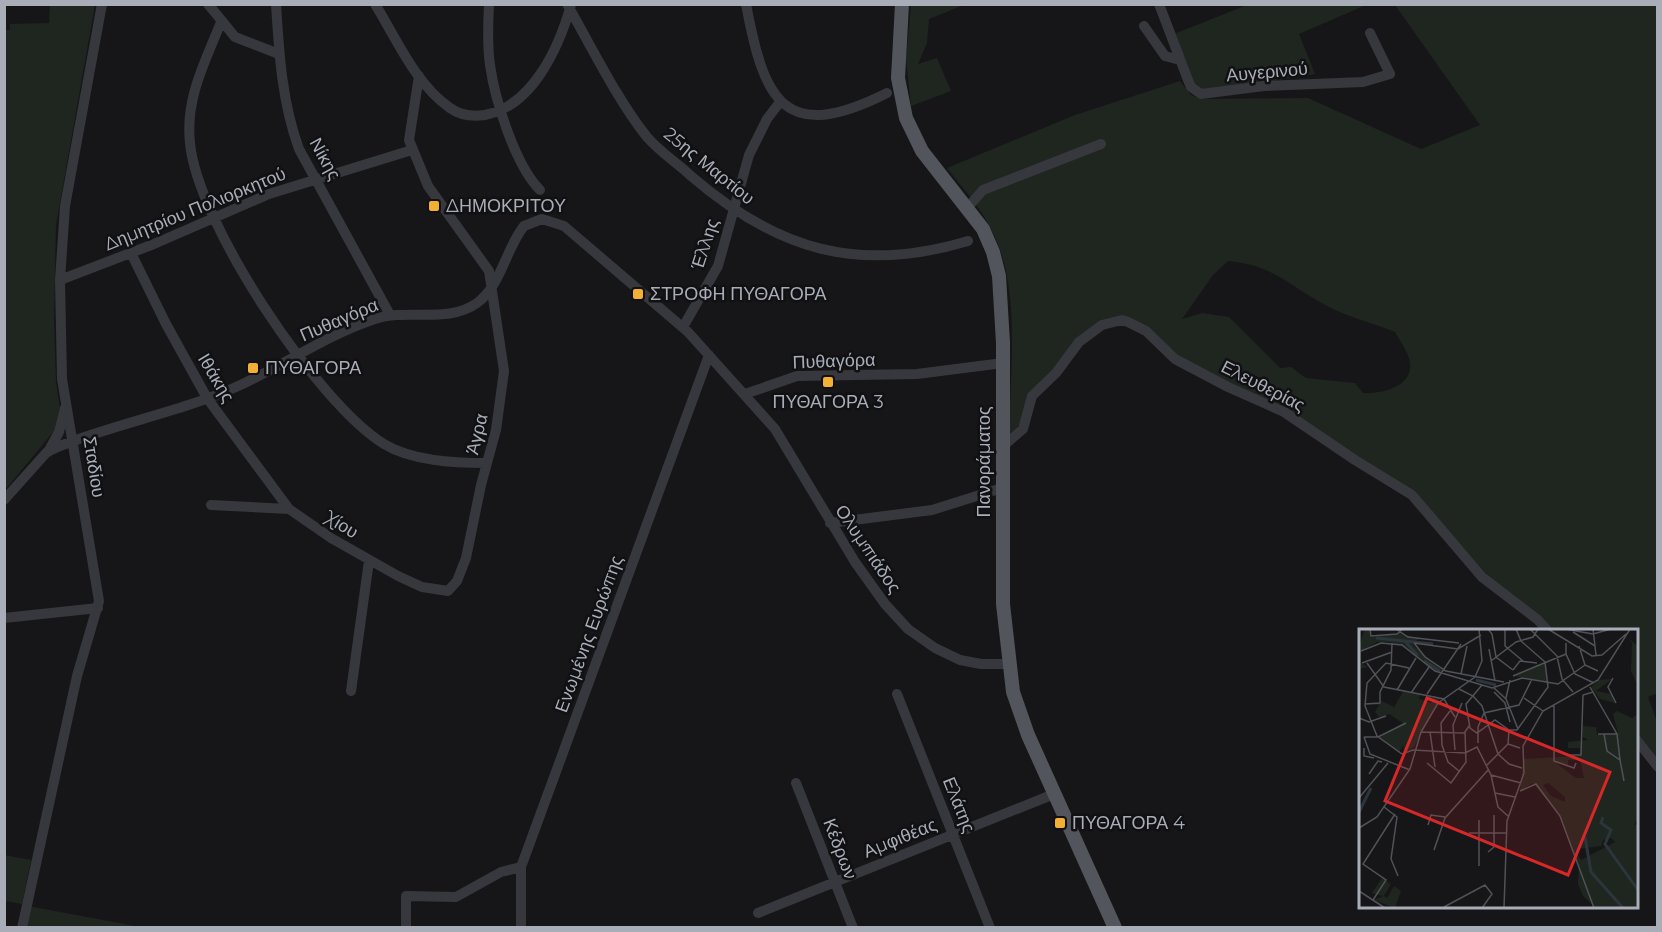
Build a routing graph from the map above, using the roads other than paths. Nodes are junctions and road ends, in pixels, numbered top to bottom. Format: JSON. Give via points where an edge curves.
{"nodes":[{"id":1,"x":102,"y":4,"type":"edge"},
{"id":2,"x":208,"y":4,"type":"edge"},
{"id":3,"x":276,"y":4,"type":"edge"},
{"id":4,"x":375,"y":4,"type":"edge"},
{"id":5,"x":489,"y":4,"type":"edge"},
{"id":6,"x":746,"y":4,"type":"edge"},
{"id":7,"x":902,"y":4,"type":"edge"},
{"id":8,"x":1159,"y":4,"type":"edge"},
{"id":9,"x":569,"y":6,"type":"edge"},
{"id":10,"x":221,"y":21,"type":"junction"},
{"id":11,"x":1144,"y":26,"type":"dead end"},
{"id":12,"x":1370,"y":33,"type":"dead end"},
{"id":13,"x":279,"y":54,"type":"junction"},
{"id":14,"x":1180,"y":60,"type":"junction"},
{"id":15,"x":420,"y":76,"type":"junction"},
{"id":16,"x":887,"y":93,"type":"dead end"},
{"id":17,"x":780,"y":102,"type":"junction"},
{"id":18,"x":502,"y":111,"type":"junction"},
{"id":19,"x":1101,"y":144,"type":"dead end"},
{"id":20,"x":412,"y":150,"type":"junction"},
{"id":21,"x":317,"y":179,"type":"junction"},
{"id":22,"x":540,"y":190,"type":"dead end"},
{"id":23,"x":968,"y":207,"type":"junction"},
{"id":24,"x":733,"y":211,"type":"junction"},
{"id":25,"x":213,"y":217,"type":"junction"},
{"id":26,"x":968,"y":241,"type":"dead end"},
{"id":27,"x":131,"y":253,"type":"junction"},
{"id":28,"x":60,"y":280,"type":"junction"},
{"id":29,"x":492,"y":285,"type":"junction"},
{"id":30,"x":390,"y":315,"type":"junction"},
{"id":31,"x":683,"y":327,"type":"junction"},
{"id":32,"x":709,"y":355,"type":"junction"},
{"id":33,"x":297,"y":356,"type":"junction"},
{"id":34,"x":1003,"y":363,"type":"junction"},
{"id":35,"x":745,"y":394,"type":"junction"},
{"id":36,"x":207,"y":398,"type":"junction"},
{"id":37,"x":66,"y":401,"type":"junction"},
{"id":38,"x":73,"y":440,"type":"junction"},
{"id":39,"x":1002,"y":447,"type":"junction"},
{"id":40,"x":47,"y":452,"type":"junction"},
{"id":41,"x":486,"y":463,"type":"junction"},
{"id":42,"x":1002,"y":488,"type":"junction"},
{"id":43,"x":4,"y":500,"type":"edge"},
{"id":44,"x":211,"y":505,"type":"dead end"},
{"id":45,"x":289,"y":509,"type":"junction"},
{"id":46,"x":830,"y":523,"type":"junction"},
{"id":47,"x":369,"y":561,"type":"junction"},
{"id":48,"x":452,"y":587,"type":"joint"},
{"id":49,"x":98,"y":608,"type":"junction"},
{"id":50,"x":4,"y":618,"type":"edge"},
{"id":51,"x":1546,"y":629,"type":"edge"},
{"id":52,"x":1008,"y":664,"type":"junction"},
{"id":53,"x":351,"y":692,"type":"dead end"},
{"id":54,"x":897,"y":694,"type":"dead end"},
{"id":55,"x":1638,"y":742,"type":"edge"},
{"id":56,"x":1658,"y":767,"type":"edge"},
{"id":57,"x":796,"y":783,"type":"dead end"},
{"id":58,"x":1054,"y":794,"type":"junction"},
{"id":59,"x":953,"y":835,"type":"junction"},
{"id":60,"x":521,"y":867,"type":"junction"},
{"id":61,"x":836,"y":882,"type":"junction"},
{"id":62,"x":758,"y":913,"type":"dead end"},
{"id":63,"x":22,"y":927,"type":"edge"},
{"id":64,"x":406,"y":927,"type":"edge"},
{"id":65,"x":521,"y":927,"type":"edge"},
{"id":66,"x":853,"y":927,"type":"edge"},
{"id":67,"x":990,"y":927,"type":"edge"},
{"id":68,"x":1115,"y":927,"type":"edge"}],
"edges":[{"from":1,"to":28,"type":"street","name":"Σταδίου","via":[[65,206]]},
{"from":2,"to":10,"type":"street"},
{"from":3,"to":13,"type":"street","name":"Νίκης"},
{"from":4,"to":15,"type":"street"},
{"from":5,"to":18,"type":"street","via":[[490,66]]},
{"from":6,"to":17,"type":"street","via":[[763,74]]},
{"from":7,"to":23,"type":"main road","name":"Πανοράματος","via":[[898,66],[906,118],[922,151]]},
{"from":8,"to":14,"type":"street","name":"Αυγερινού"},
{"from":9,"to":18,"type":"street","via":[[560,40],[547,64],[527,90]]},
{"from":9,"to":24,"type":"street","name":"25ης Μαρτίου","via":[[646,135]]},
{"from":10,"to":13,"type":"street","via":[[241,40]]},
{"from":10,"to":25,"type":"street","via":[[189,111],[190,145]]},
{"from":11,"to":14,"type":"street","via":[[1165,56]]},
{"from":12,"to":14,"type":"street","name":"Αυγερινού","via":[[1390,75],[1372,81],[1264,86],[1201,94],[1191,87]]},
{"from":13,"to":21,"type":"street","name":"Νίκης","via":[[291,127]]},
{"from":15,"to":18,"type":"street","via":[[443,103],[465,116]]},
{"from":15,"to":20,"type":"street","via":[[409,140]]},
{"from":16,"to":17,"type":"street","via":[[834,114],[812,115]]},
{"from":17,"to":24,"type":"street","name":"Έλλης","via":[[748,155]]},
{"from":18,"to":22,"type":"street","via":[[517,154]]},
{"from":19,"to":23,"type":"street","via":[[983,190]]},
{"from":20,"to":21,"type":"street","name":"Δημητρίου Πολιορκητού"},
{"from":20,"to":29,"type":"street","name":"Άγρα","via":[[428,186],[486,266]]},
{"from":21,"to":25,"type":"street","name":"Δημητρίου Πολιορκητού"},
{"from":21,"to":30,"type":"street","name":"Νίκης"},
{"from":23,"to":34,"type":"main road","name":"Πανοράματος","via":[[986,235],[997,266]]},
{"from":24,"to":26,"type":"street","name":"25ης Μαρτίου","via":[[796,241],[847,255],[910,255]]},
{"from":24,"to":31,"type":"street","name":"Έλλης","via":[[718,266]]},
{"from":25,"to":27,"type":"street","name":"Δημητρίου Πολιορκητού"},
{"from":25,"to":33,"type":"street"},
{"from":27,"to":28,"type":"street","name":"Δημητρίου Πολιορκητού"},
{"from":27,"to":36,"type":"street","name":"Ιθάκης"},
{"from":28,"to":37,"type":"street","name":"Σταδίου"},
{"from":29,"to":30,"type":"street","name":"Πυθαγόρα","via":[[480,301],[460,311]]},
{"from":29,"to":31,"type":"street","name":"Πυθαγόρα","via":[[524,226],[533,220],[547,219],[569,229]]},
{"from":29,"to":41,"type":"street","name":"Άγρα","via":[[504,371],[501,407]]},
{"from":30,"to":33,"type":"street","name":"Πυθαγόρα"},
{"from":31,"to":32,"type":"street","name":"Πυθαγόρα"},
{"from":32,"to":35,"type":"street","name":"Πυθαγόρα"},
{"from":32,"to":60,"type":"street","name":"Ενωμένης Ευρώπης"},
{"from":33,"to":36,"type":"street","name":"Πυθαγόρα"},
{"from":33,"to":41,"type":"street","via":[[366,432],[387,446],[438,460]]},
{"from":34,"to":35,"type":"street","name":"Πυθαγόρα","via":[[917,374],[797,376]]},
{"from":34,"to":39,"type":"main road","name":"Πανοράματος"},
{"from":35,"to":46,"type":"street","name":"Ολυμπιάδος","via":[[775,429]]},
{"from":36,"to":38,"type":"street","name":"Πυθαγόρα"},
{"from":36,"to":45,"type":"street","name":"Ιθάκης"},
{"from":37,"to":38,"type":"street","name":"Σταδίου"},
{"from":37,"to":40,"type":"street","via":[[64,417]]},
{"from":38,"to":40,"type":"street","name":"Πυθαγόρα"},
{"from":38,"to":49,"type":"street","name":"Σταδίου"},
{"from":39,"to":42,"type":"main road","name":"Πανοράματος"},
{"from":39,"to":51,"type":"street","name":"Ελευθερίας","via":[[1023,429],[1032,396],[1056,373],[1079,342],[1102,325],[1128,322],[1146,331],[1175,359],[1284,412],[1412,495],[1482,577]]},
{"from":40,"to":43,"type":"street","name":"Πυθαγόρα"},
{"from":41,"to":48,"type":"street","name":"Άγρα","via":[[466,558]]},
{"from":42,"to":46,"type":"street","via":[[932,510]]},
{"from":42,"to":52,"type":"main road","name":"Πανοράματος","via":[[1003,610]]},
{"from":44,"to":45,"type":"street"},
{"from":45,"to":47,"type":"street","name":"Χίου"},
{"from":46,"to":52,"type":"street","name":"Ολυμπιάδος","via":[[885,604],[918,637],[969,662]]},
{"from":47,"to":48,"type":"street","name":"Χίου","via":[[422,587],[439,591]]},
{"from":47,"to":53,"type":"street"},
{"from":49,"to":50,"type":"street"},
{"from":49,"to":63,"type":"street","name":"Σταδίου","via":[[77,676]]},
{"from":52,"to":58,"type":"main road","name":"Πανοράματος","via":[[1019,714]]},
{"from":54,"to":59,"type":"street","name":"Ελάτης"},
{"from":55,"to":56,"type":"street"},
{"from":57,"to":61,"type":"street","name":"Κέδρων"},
{"from":58,"to":59,"type":"street","name":"Αμφιθέας"},
{"from":58,"to":68,"type":"main road","name":"Πανοράματος"},
{"from":59,"to":61,"type":"street","name":"Αμφιθέας"},
{"from":59,"to":67,"type":"street","name":"Ελάτης"},
{"from":60,"to":64,"type":"street","via":[[501,872],[456,897],[406,896]]},
{"from":60,"to":65,"type":"street","name":"Ενωμένης Ευρώπης"},
{"from":61,"to":62,"type":"street","name":"Αμφιθέας"},
{"from":61,"to":66,"type":"street","name":"Κέδρων"}]}
